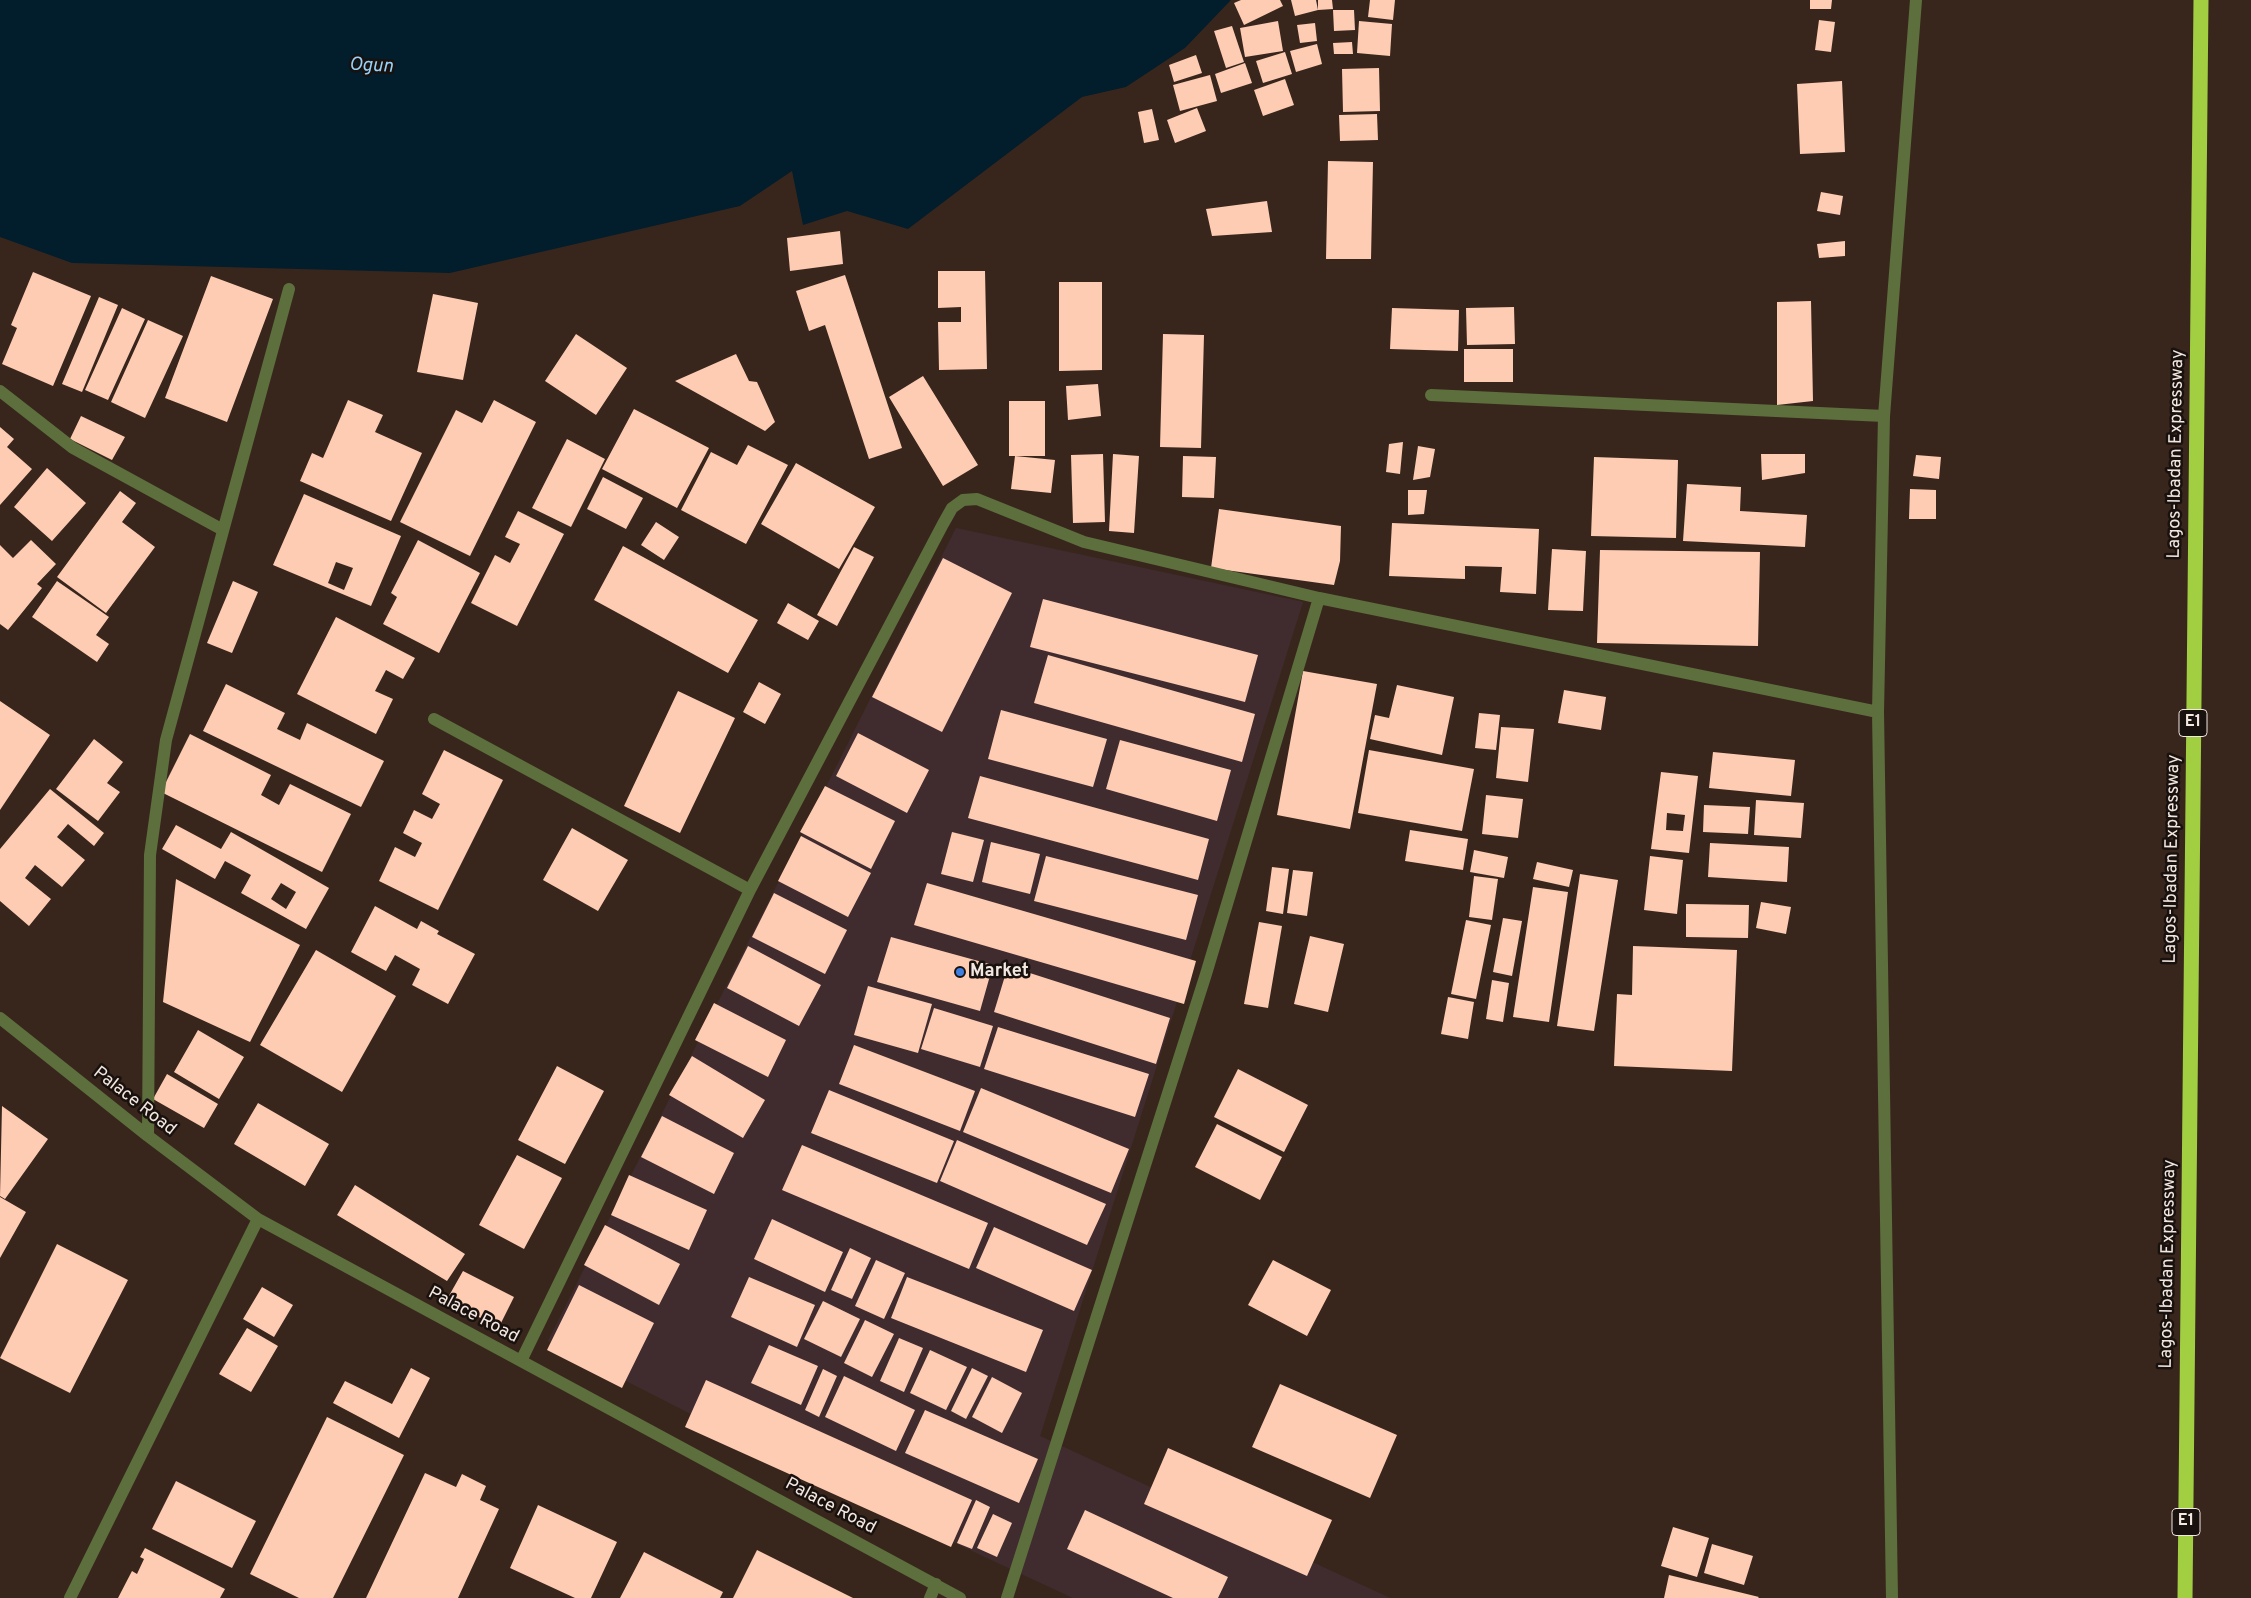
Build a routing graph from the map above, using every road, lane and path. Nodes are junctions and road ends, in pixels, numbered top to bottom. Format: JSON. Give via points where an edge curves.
{"nodes":[{"id":1,"x":1916,"y":0,"type":"edge"},
{"id":2,"x":2200,"y":0,"type":"edge"},
{"id":3,"x":289,"y":289,"type":"dead end"},
{"id":4,"x":0,"y":391,"type":"edge"},
{"id":5,"x":1431,"y":395,"type":"dead end"},
{"id":6,"x":1884,"y":416,"type":"junction"},
{"id":7,"x":223,"y":530,"type":"junction"},
{"id":8,"x":1319,"y":598,"type":"junction"},
{"id":9,"x":1878,"y":712,"type":"junction"},
{"id":10,"x":434,"y":719,"type":"dead end"},
{"id":11,"x":750,"y":890,"type":"junction"},
{"id":12,"x":0,"y":1018,"type":"edge"},
{"id":13,"x":148,"y":1136,"type":"junction"},
{"id":14,"x":258,"y":1219,"type":"junction"},
{"id":15,"x":521,"y":1361,"type":"junction"},
{"id":16,"x":936,"y":1584,"type":"junction"},
{"id":17,"x":70,"y":1598,"type":"edge"},
{"id":18,"x":930,"y":1598,"type":"edge"},
{"id":19,"x":960,"y":1598,"type":"edge"},
{"id":20,"x":1007,"y":1598,"type":"edge"},
{"id":21,"x":1892,"y":1598,"type":"edge"},
{"id":22,"x":2185,"y":1598,"type":"edge"}],
"edges":[{"from":1,"to":6,"type":"street"},
{"from":2,"to":22,"type":"highway","name":"Lagos-Ibadan Expressway","number":"E1"},
{"from":3,"to":7,"type":"street"},
{"from":4,"to":7,"type":"street","via":[[74,448]]},
{"from":5,"to":6,"type":"street"},
{"from":6,"to":9,"type":"street"},
{"from":7,"to":13,"type":"street","via":[[166,740],[150,855]]},
{"from":8,"to":9,"type":"street"},
{"from":8,"to":11,"type":"street","via":[[1084,542],[977,499],[963,500],[952,508],[943,524]]},
{"from":8,"to":20,"type":"street","via":[[1206,974]]},
{"from":9,"to":21,"type":"street"},
{"from":10,"to":11,"type":"street"},
{"from":11,"to":15,"type":"street"},
{"from":12,"to":13,"type":"street","name":"Palace Road"},
{"from":13,"to":14,"type":"street","name":"Palace Road"},
{"from":14,"to":15,"type":"street","name":"Palace Road"},
{"from":14,"to":17,"type":"street"},
{"from":15,"to":16,"type":"street","name":"Palace Road"},
{"from":16,"to":18,"type":"street"},
{"from":16,"to":19,"type":"street","name":"Palace Road"}]}
